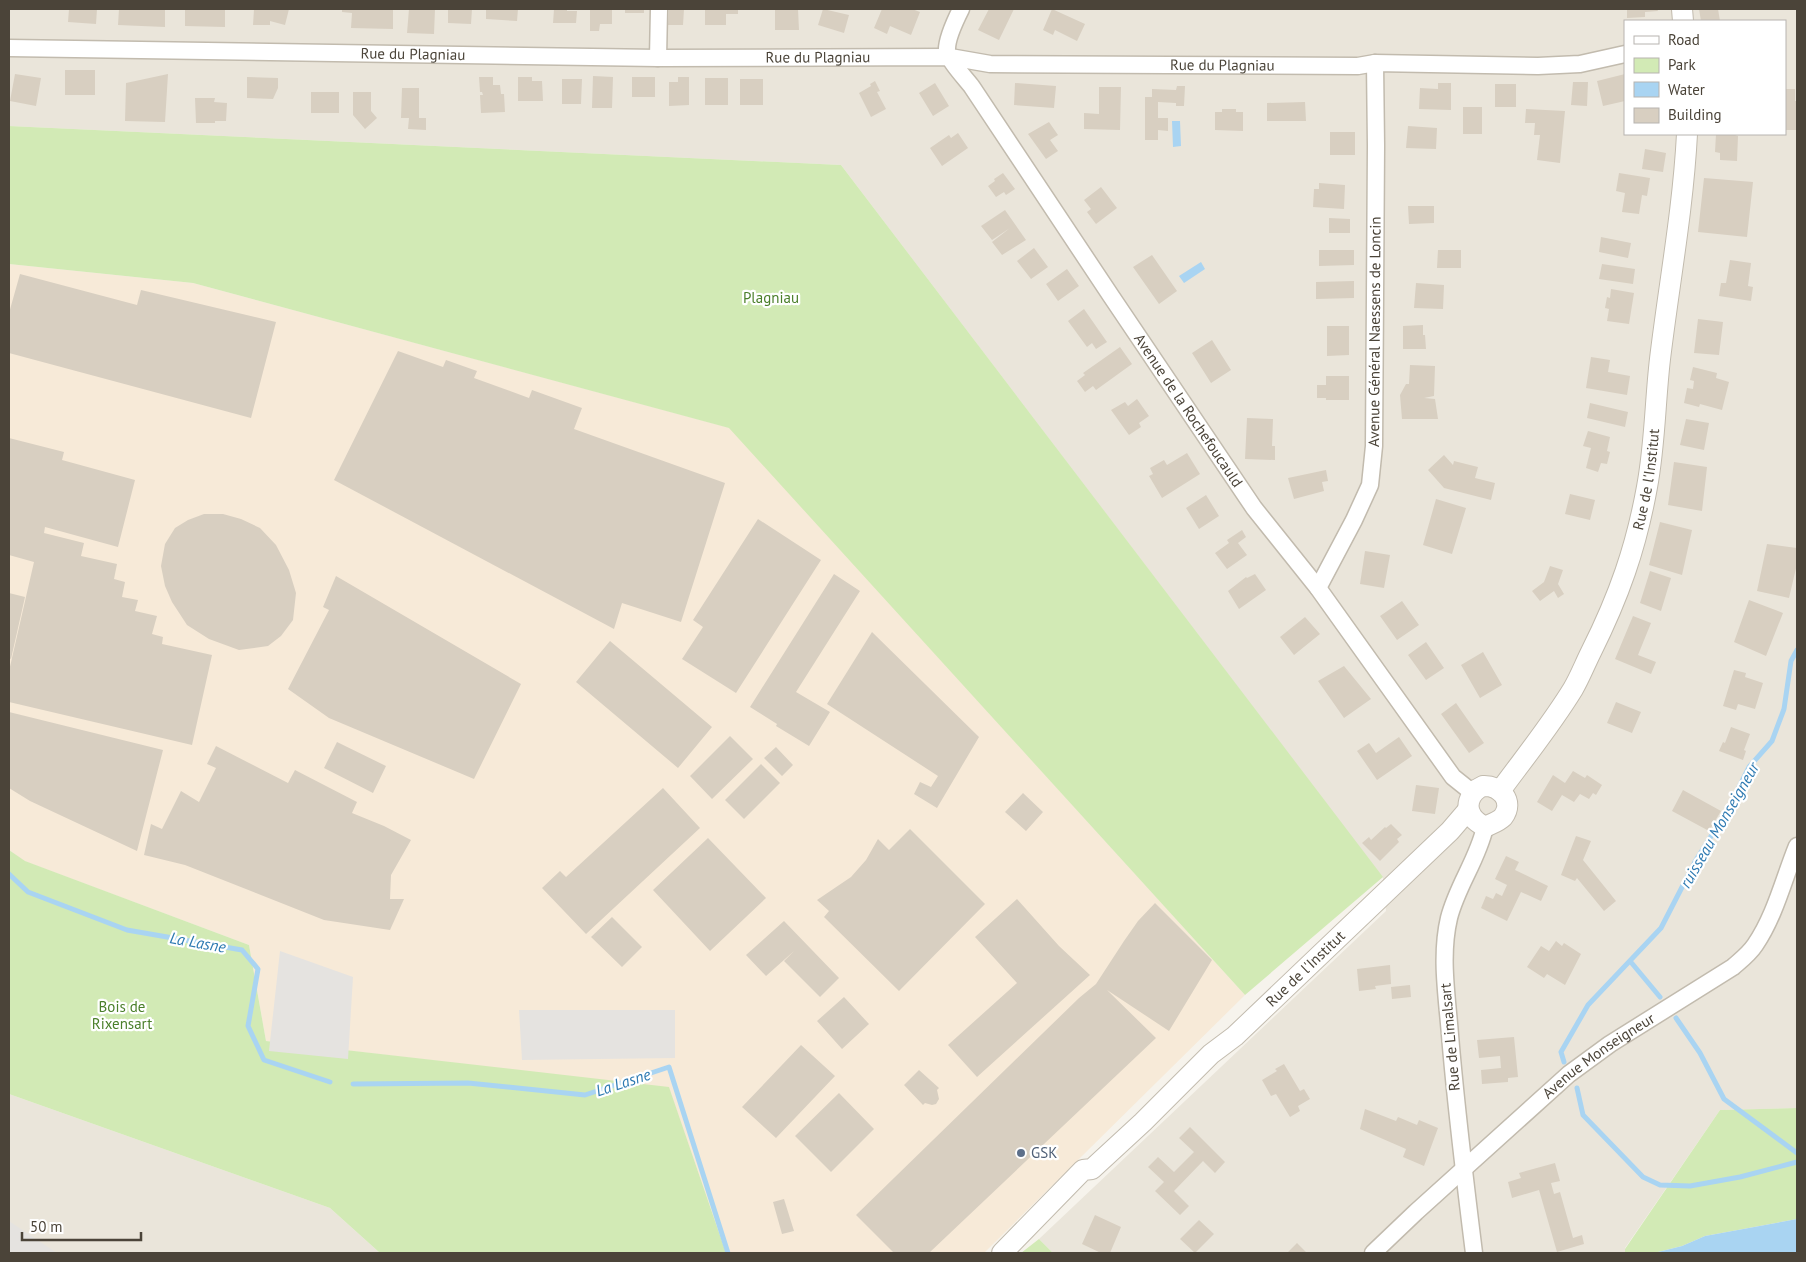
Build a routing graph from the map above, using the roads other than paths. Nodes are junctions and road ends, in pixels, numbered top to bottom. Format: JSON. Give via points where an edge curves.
{"nodes":[{"id":1,"x":659,"y":9,"type":"edge"},
{"id":2,"x":961,"y":9,"type":"edge"},
{"id":3,"x":9,"y":48,"type":"edge"},
{"id":4,"x":1624,"y":54,"type":"edge"},
{"id":5,"x":950,"y":57,"type":"junction"},
{"id":6,"x":658,"y":58,"type":"junction"},
{"id":7,"x":1375,"y":64,"type":"junction"},
{"id":8,"x":1686,"y":135,"type":"edge"},
{"id":9,"x":1318,"y":588,"type":"junction"},
{"id":10,"x":1500,"y":790,"type":"junction"},
{"id":11,"x":1470,"y":801,"type":"junction"},
{"id":12,"x":1486,"y":827,"type":"junction"},
{"id":13,"x":1797,"y":846,"type":"edge"},
{"id":14,"x":1464,"y":1170,"type":"junction"},
{"id":15,"x":1002,"y":1253,"type":"edge"},
{"id":16,"x":1373,"y":1253,"type":"edge"},
{"id":17,"x":1474,"y":1253,"type":"edge"}],
"edges":[{"from":1,"to":6,"type":"street"},
{"from":2,"to":5,"type":"street","via":[[947,50]]},
{"from":3,"to":6,"type":"street","name":"Rue du Plagniau"},
{"from":4,"to":7,"type":"street","name":"Rue du Plagniau","via":[[1580,64],[1538,66]]},
{"from":5,"to":6,"type":"street","name":"Rue du Plagniau"},
{"from":5,"to":7,"type":"street","name":"Rue du Plagniau","via":[[990,64]]},
{"from":5,"to":9,"type":"street","name":"Avenue de la Rochefoucauld","via":[[1254,508]]},
{"from":7,"to":9,"type":"street","name":"Avenue Général Naessens de Loncin","via":[[1374,446],[1370,485]]},
{"from":8,"to":10,"type":"street","name":"Rue de l'Institut","via":[[1677,245],[1660,358],[1650,463],[1631,558],[1608,619],[1573,689],[1547,730]]},
{"from":9,"to":11,"type":"street","name":"Avenue de la Rochefoucauld"},
{"from":10,"to":11,"type":"street","via":[[1483,786]]},
{"from":10,"to":12,"type":"street","via":[[1506,801],[1505,813]]},
{"from":11,"to":12,"type":"street","via":[[1475,820]]},
{"from":11,"to":15,"type":"street","name":"Rue de l'Institut","via":[[1450,832],[1235,1036],[1211,1054],[1139,1126],[1092,1169],[1083,1170]]},
{"from":12,"to":14,"type":"street","name":"Rue de Limalsart","via":[[1449,918],[1444,955]]},
{"from":13,"to":14,"type":"street","name":"Avenue Monseigneur","via":[[1769,920],[1747,955],[1583,1064]]},
{"from":14,"to":16,"type":"street","name":"Avenue Monseigneur"},
{"from":14,"to":17,"type":"street","name":"Rue de Limalsart"}]}
